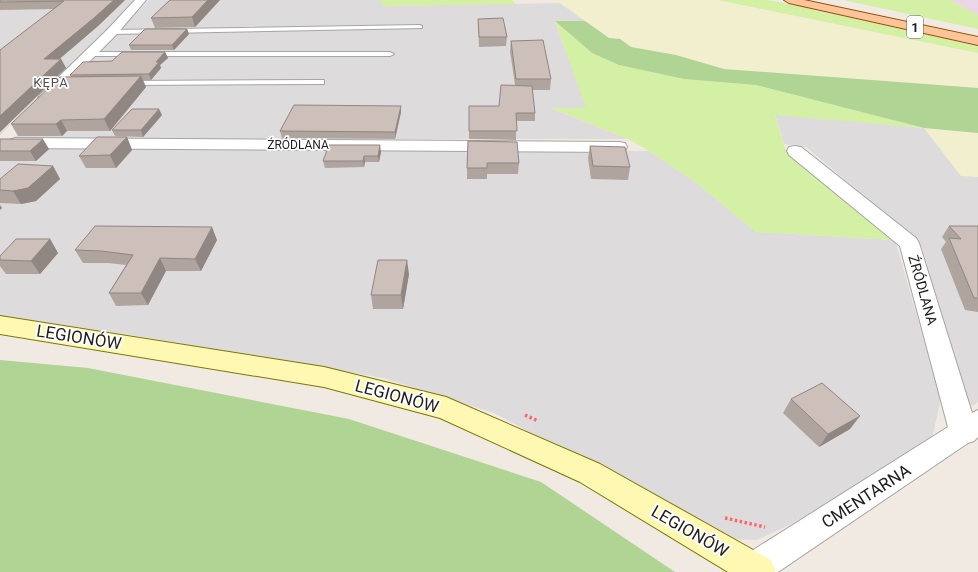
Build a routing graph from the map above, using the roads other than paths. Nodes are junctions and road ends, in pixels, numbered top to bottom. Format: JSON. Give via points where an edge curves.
{"nodes":[{"id":1,"x":141,"y":0,"type":"edge"},
{"id":2,"x":789,"y":0,"type":"edge"},
{"id":3,"x":823,"y":0,"type":"edge"},
{"id":4,"x":420,"y":26,"type":"dead end"},
{"id":5,"x":112,"y":32,"type":"junction"},
{"id":6,"x":978,"y":33,"type":"edge"},
{"id":7,"x":978,"y":41,"type":"edge"},
{"id":8,"x":89,"y":54,"type":"junction"},
{"id":9,"x":390,"y":54,"type":"dead end"},
{"id":10,"x":321,"y":82,"type":"dead end"},
{"id":11,"x":123,"y":83,"type":"edge"},
{"id":12,"x":59,"y":84,"type":"junction"},
{"id":13,"x":75,"y":84,"type":"edge"},
{"id":14,"x":38,"y":105,"type":"edge"},
{"id":15,"x":5,"y":137,"type":"edge"},
{"id":16,"x":620,"y":147,"type":"edge"},
{"id":17,"x":795,"y":151,"type":"dead end"},
{"id":18,"x":0,"y":324,"type":"edge"},
{"id":19,"x":971,"y":428,"type":"edge"},
{"id":20,"x":756,"y":570,"type":"edge"}],
"edges":[{"from":1,"to":5,"type":"street"},
{"from":2,"to":7,"type":"main road","number":"1"},
{"from":3,"to":6,"type":"main road","number":"1"},
{"from":4,"to":5,"type":"lane"},
{"from":5,"to":8,"type":"street"},
{"from":8,"to":9,"type":"lane"},
{"from":8,"to":12,"type":"street"},
{"from":10,"to":11,"type":"lane"},
{"from":12,"to":13,"type":"lane"},
{"from":12,"to":14,"type":"street"},
{"from":15,"to":16,"type":"street","name":"ŹRÓDLANA"},
{"from":17,"to":19,"type":"street","name":"ŹRÓDLANA","via":[[909,243]]},
{"from":18,"to":20,"type":"street","name":"LEGIONÓW","via":[[324,376],[446,408],[590,473]]},
{"from":19,"to":20,"type":"street","name":"CMENTARNA"}]}
